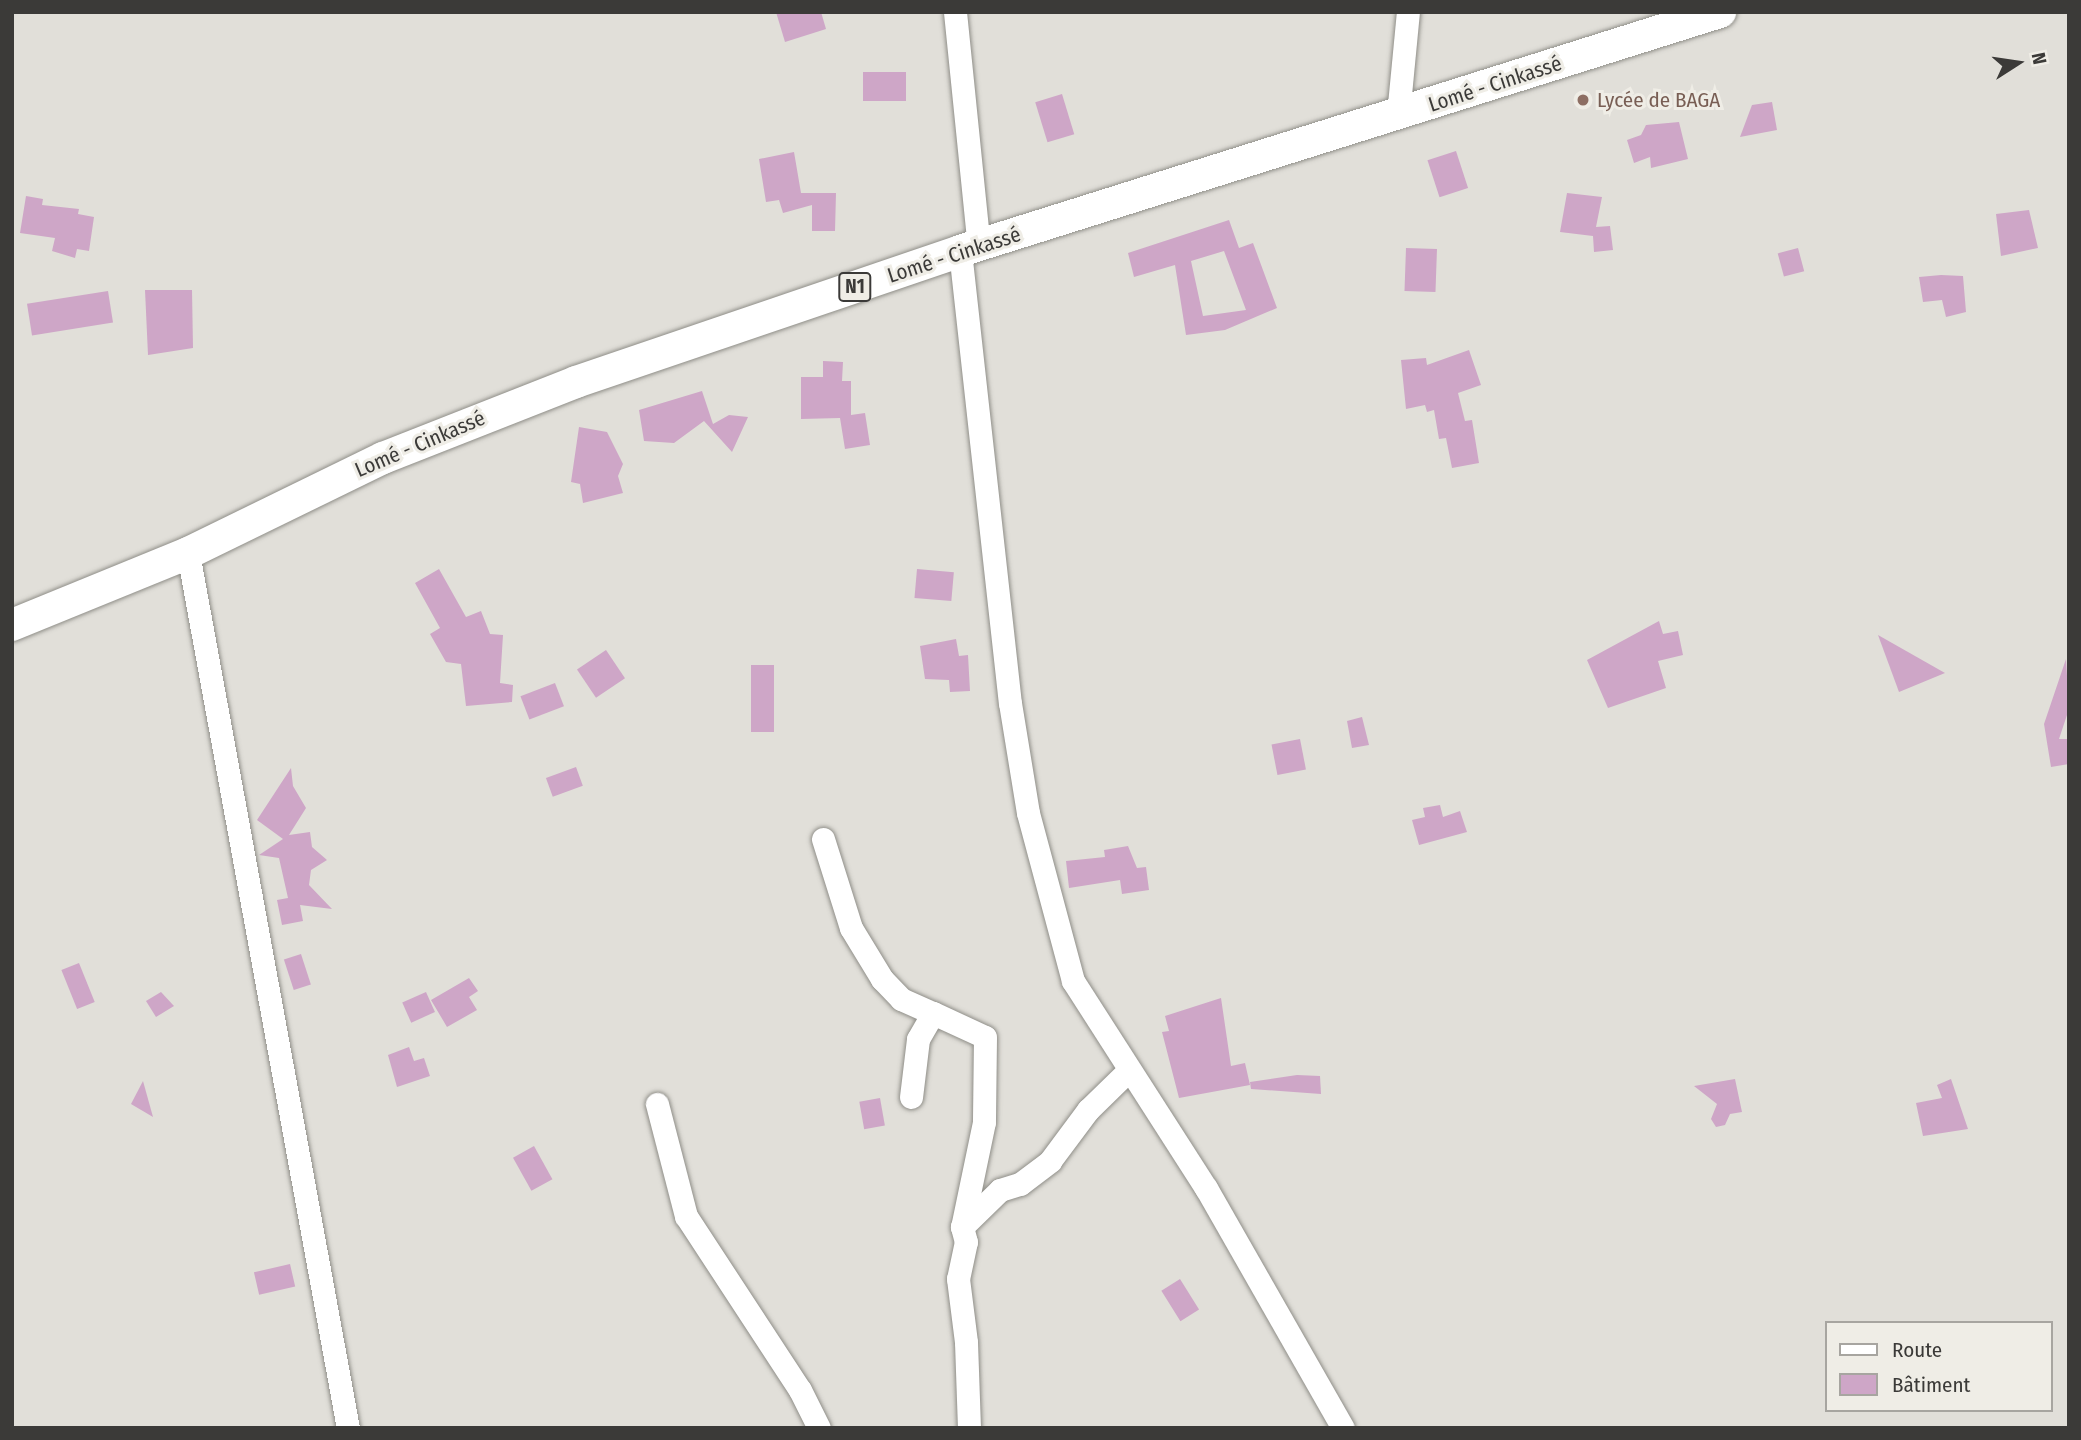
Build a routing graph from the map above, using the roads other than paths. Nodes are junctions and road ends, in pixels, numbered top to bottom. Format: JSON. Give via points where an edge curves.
{"nodes":[{"id":1,"x":956,"y":12,"type":"edge"},
{"id":2,"x":1408,"y":12,"type":"edge"},
{"id":3,"x":1720,"y":12,"type":"edge"},
{"id":4,"x":1398,"y":115,"type":"junction"},
{"id":5,"x":970,"y":249,"type":"junction"},
{"id":6,"x":188,"y":553,"type":"junction"},
{"id":7,"x":12,"y":625,"type":"edge"},
{"id":8,"x":823,"y":839,"type":"dead end"},
{"id":9,"x":933,"y":1013,"type":"junction"},
{"id":10,"x":1128,"y":1071,"type":"junction"},
{"id":11,"x":911,"y":1097,"type":"dead end"},
{"id":12,"x":657,"y":1104,"type":"dead end"},
{"id":13,"x":962,"y":1227,"type":"junction"},
{"id":14,"x":348,"y":1428,"type":"edge"},
{"id":15,"x":819,"y":1428,"type":"edge"},
{"id":16,"x":969,"y":1428,"type":"edge"},
{"id":17,"x":1343,"y":1428,"type":"edge"}],
"edges":[{"from":1,"to":5,"type":"street"},
{"from":2,"to":4,"type":"street"},
{"from":3,"to":4,"type":"highway","name":"Lomé - Cinkassé","number":"N1"},
{"from":4,"to":5,"type":"highway","name":"Lomé - Cinkassé","number":"N1"},
{"from":5,"to":6,"type":"highway","name":"Lomé - Cinkassé","number":"N1","via":[[476,420],[383,458]]},
{"from":5,"to":10,"type":"street","via":[[1003,652],[1028,813],[1073,981]]},
{"from":6,"to":7,"type":"highway","name":"Lomé - Cinkassé","number":"N1"},
{"from":6,"to":14,"type":"street"},
{"from":8,"to":9,"type":"street","via":[[851,928],[882,979],[901,999]]},
{"from":9,"to":11,"type":"street","via":[[918,1039]]},
{"from":9,"to":13,"type":"street","via":[[985,1037],[984,1122]]},
{"from":10,"to":13,"type":"street","via":[[1088,1111],[1050,1161],[1020,1184],[1000,1190]]},
{"from":10,"to":17,"type":"street","via":[[1206,1188]]},
{"from":12,"to":15,"type":"street","via":[[686,1216],[800,1390]]},
{"from":13,"to":16,"type":"street","via":[[966,1242],[958,1279],[967,1342]]}]}
